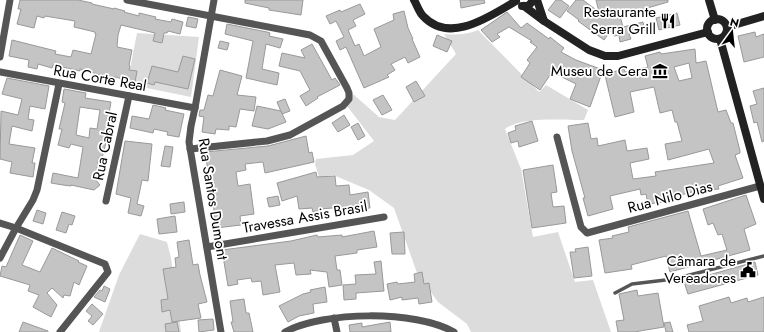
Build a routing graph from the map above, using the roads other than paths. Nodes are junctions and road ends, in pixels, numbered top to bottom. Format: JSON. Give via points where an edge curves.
{"nodes":[{"id":1,"x":10,"y":0,"type":"edge"},
{"id":2,"x":127,"y":0,"type":"edge"},
{"id":3,"x":214,"y":0,"type":"edge"},
{"id":4,"x":414,"y":0,"type":"edge"},
{"id":5,"x":536,"y":0,"type":"edge"},
{"id":6,"x":709,"y":0,"type":"edge"},
{"id":7,"x":516,"y":1,"type":"edge"},
{"id":8,"x":524,"y":6,"type":"junction"},
{"id":9,"x":764,"y":16,"type":"edge"},
{"id":10,"x":211,"y":17,"type":"junction"},
{"id":11,"x":715,"y":20,"type":"junction"},
{"id":12,"x":544,"y":21,"type":"junction"},
{"id":13,"x":727,"y":27,"type":"junction"},
{"id":14,"x":708,"y":32,"type":"junction"},
{"id":15,"x":720,"y":39,"type":"junction"},
{"id":16,"x":0,"y":57,"type":"edge"},
{"id":17,"x":0,"y":72,"type":"edge"},
{"id":18,"x":59,"y":84,"type":"junction"},
{"id":19,"x":129,"y":96,"type":"junction"},
{"id":20,"x":195,"y":108,"type":"junction"},
{"id":21,"x":557,"y":137,"type":"dead end"},
{"id":22,"x":190,"y":150,"type":"junction"},
{"id":23,"x":760,"y":186,"type":"junction"},
{"id":24,"x":764,"y":199,"type":"edge"},
{"id":25,"x":106,"y":201,"type":"dead end"},
{"id":26,"x":384,"y":217,"type":"dead end"},
{"id":27,"x":0,"y":223,"type":"edge"},
{"id":28,"x":16,"y":228,"type":"junction"},
{"id":29,"x":207,"y":247,"type":"junction"},
{"id":30,"x":764,"y":256,"type":"edge"},
{"id":31,"x":0,"y":258,"type":"edge"},
{"id":32,"x":615,"y":292,"type":"dead end"},
{"id":33,"x":334,"y":318,"type":"junction"},
{"id":34,"x":60,"y":332,"type":"edge"},
{"id":35,"x":221,"y":332,"type":"edge"},
{"id":36,"x":285,"y":332,"type":"edge"},
{"id":37,"x":337,"y":332,"type":"edge"},
{"id":38,"x":454,"y":332,"type":"edge"}],
"edges":[{"from":1,"to":16,"type":"street"},
{"from":2,"to":10,"type":"street"},
{"from":3,"to":10,"type":"street","name":"Rua Santos Dumont"},
{"from":4,"to":7,"type":"street","via":[[422,15],[431,23],[440,27],[460,28],[472,25]]},
{"from":5,"to":8,"type":"street"},
{"from":5,"to":12,"type":"street"},
{"from":6,"to":11,"type":"street"},
{"from":7,"to":8,"type":"street"},
{"from":8,"to":12,"type":"street"},
{"from":9,"to":13,"type":"street"},
{"from":10,"to":20,"type":"street","name":"Rua Santos Dumont"},
{"from":10,"to":22,"type":"street","via":[[302,33],[321,41],[346,85],[349,100],[340,108],[290,135],[267,141]]},
{"from":11,"to":13,"type":"street","via":[[721,20]]},
{"from":11,"to":14,"type":"street","via":[[710,24]]},
{"from":12,"to":14,"type":"street","via":[[589,50],[605,56],[618,56]]},
{"from":13,"to":15,"type":"street","via":[[726,33]]},
{"from":14,"to":15,"type":"street","via":[[711,37]]},
{"from":15,"to":23,"type":"street"},
{"from":17,"to":18,"type":"street","name":"Rua Corte Real"},
{"from":18,"to":19,"type":"street","name":"Rua Corte Real"},
{"from":18,"to":28,"type":"street","via":[[37,190]]},
{"from":19,"to":20,"type":"street","name":"Rua Corte Real"},
{"from":19,"to":25,"type":"street","name":"Rua Cabral"},
{"from":20,"to":22,"type":"street","name":"Rua Santos Dumont","via":[[190,131]]},
{"from":21,"to":23,"type":"street","name":"Rua Nilo Dias","via":[[581,227],[587,233]]},
{"from":22,"to":29,"type":"street","name":"Rua Santos Dumont"},
{"from":23,"to":24,"type":"street"},
{"from":26,"to":29,"type":"street","name":"Travessa Assis Brasil"},
{"from":27,"to":28,"type":"street"},
{"from":28,"to":31,"type":"street"},
{"from":28,"to":34,"type":"street","via":[[105,264],[108,272]]},
{"from":29,"to":35,"type":"street","name":"Rua Santos Dumont"},
{"from":30,"to":32,"type":"lane","via":[[674,280],[632,284]]},
{"from":33,"to":36,"type":"street","via":[[309,323]]},
{"from":33,"to":37,"type":"street"},
{"from":33,"to":38,"type":"street","via":[[401,317],[437,324]]}]}
